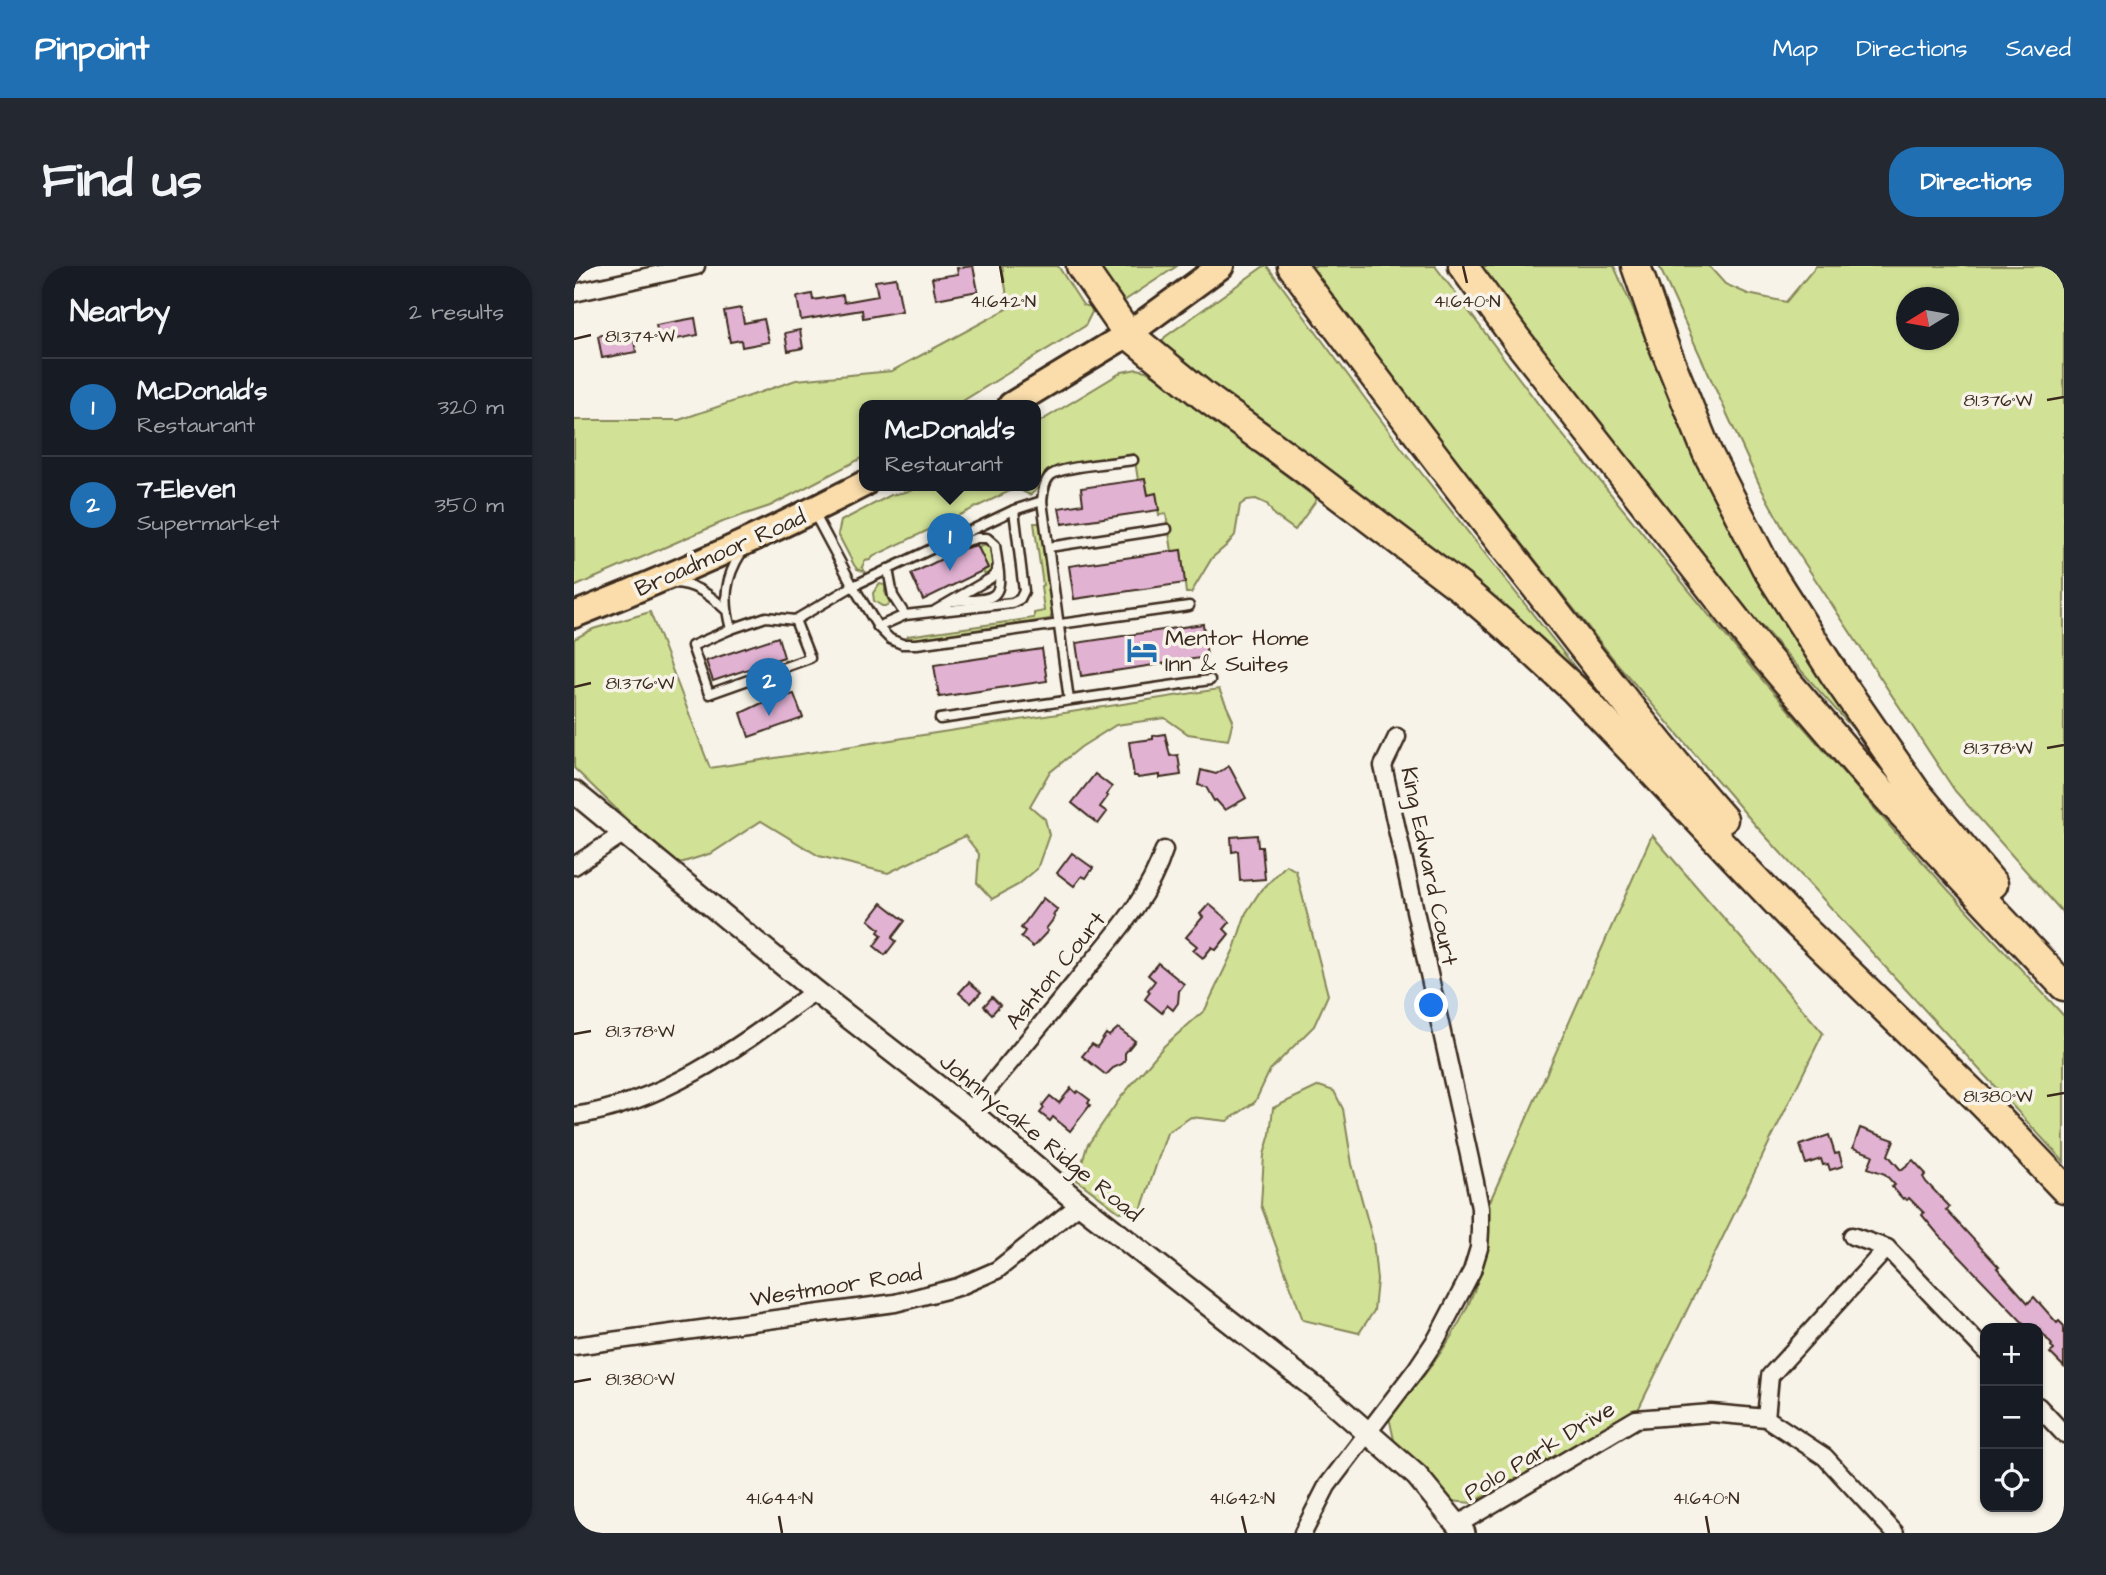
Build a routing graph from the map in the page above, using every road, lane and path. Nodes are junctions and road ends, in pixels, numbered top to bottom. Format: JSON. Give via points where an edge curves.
{"nodes":[{"id":1,"x":696,"y":266,"type":"edge"},
{"id":2,"x":1081,"y":266,"type":"edge"},
{"id":3,"x":1221,"y":266,"type":"edge"},
{"id":4,"x":1293,"y":266,"type":"edge"},
{"id":5,"x":1463,"y":266,"type":"edge"},
{"id":6,"x":1636,"y":266,"type":"edge"},
{"id":7,"x":574,"y":293,"type":"edge"},
{"id":8,"x":1128,"y":334,"type":"junction"},
{"id":9,"x":1020,"y":400,"type":"edge"},
{"id":10,"x":1133,"y":460,"type":"dead end"},
{"id":11,"x":859,"y":487,"type":"edge"},
{"id":12,"x":1042,"y":501,"type":"junction"},
{"id":13,"x":813,"y":510,"type":"junction"},
{"id":14,"x":1014,"y":510,"type":"junction"},
{"id":15,"x":1167,"y":529,"type":"dead end"},
{"id":16,"x":755,"y":537,"type":"junction"},
{"id":17,"x":1049,"y":547,"type":"junction"},
{"id":18,"x":915,"y":557,"type":"junction"},
{"id":19,"x":998,"y":566,"type":"junction"},
{"id":20,"x":888,"y":569,"type":"junction"},
{"id":21,"x":655,"y":583,"type":"junction"},
{"id":22,"x":853,"y":586,"type":"junction"},
{"id":23,"x":952,"y":601,"type":"junction"},
{"id":24,"x":1189,"y":606,"type":"dead end"},
{"id":25,"x":725,"y":609,"type":"junction"},
{"id":26,"x":933,"y":612,"type":"junction"},
{"id":27,"x":574,"y":615,"type":"edge"},
{"id":28,"x":905,"y":615,"type":"junction"},
{"id":29,"x":795,"y":620,"type":"junction"},
{"id":30,"x":1058,"y":624,"type":"junction"},
{"id":31,"x":878,"y":626,"type":"junction"},
{"id":32,"x":732,"y":629,"type":"junction"},
{"id":33,"x":1210,"y":680,"type":"dead end"},
{"id":34,"x":1069,"y":700,"type":"junction"},
{"id":35,"x":940,"y":719,"type":"dead end"},
{"id":36,"x":1397,"y":737,"type":"dead end"},
{"id":37,"x":574,"y":792,"type":"edge"},
{"id":38,"x":624,"y":833,"type":"junction"},
{"id":39,"x":1164,"y":850,"type":"dead end"},
{"id":40,"x":574,"y":866,"type":"edge"},
{"id":41,"x":2064,"y":970,"type":"edge"},
{"id":42,"x":2064,"y":986,"type":"edge"},
{"id":43,"x":815,"y":990,"type":"junction"},
{"id":44,"x":969,"y":1111,"type":"junction"},
{"id":45,"x":1992,"y":1112,"type":"junction"},
{"id":46,"x":574,"y":1116,"type":"edge"},
{"id":47,"x":2064,"y":1188,"type":"edge"},
{"id":48,"x":1080,"y":1204,"type":"junction"},
{"id":49,"x":1852,"y":1236,"type":"dead end"},
{"id":50,"x":1887,"y":1248,"type":"junction"},
{"id":51,"x":574,"y":1346,"type":"edge"},
{"id":52,"x":1980,"y":1346,"type":"edge"},
{"id":53,"x":2043,"y":1411,"type":"edge"},
{"id":54,"x":1766,"y":1418,"type":"junction"},
{"id":55,"x":1367,"y":1432,"type":"junction"},
{"id":56,"x":2064,"y":1434,"type":"edge"},
{"id":57,"x":1460,"y":1529,"type":"edge"},
{"id":58,"x":1888,"y":1531,"type":"edge"},
{"id":59,"x":1303,"y":1533,"type":"edge"}],
"edges":[{"from":1,"to":7,"type":"street"},
{"from":2,"to":8,"type":"highway"},
{"from":3,"to":8,"type":"main road"},
{"from":4,"to":45,"type":"highway","via":[[1395,406],[1668,757],[1863,976]]},
{"from":5,"to":42,"type":"highway","via":[[1754,643],[1870,779]]},
{"from":6,"to":41,"type":"highway","via":[[1707,452],[1766,567],[1916,792]]},
{"from":8,"to":9,"type":"main road"},
{"from":8,"to":45,"type":"highway","via":[[1460,587],[1529,647],[1791,917]]},
{"from":10,"to":12,"type":"lane","via":[[1061,471],[1050,476]]},
{"from":11,"to":13,"type":"main road","name":"Broadmoor Road"},
{"from":12,"to":14,"type":"lane"},
{"from":12,"to":17,"type":"lane"},
{"from":13,"to":16,"type":"main road","name":"Broadmoor Road"},
{"from":13,"to":22,"type":"lane"},
{"from":14,"to":18,"type":"lane"},
{"from":14,"to":26,"type":"lane","via":[[1024,591],[1020,599]]},
{"from":15,"to":17,"type":"lane"},
{"from":16,"to":21,"type":"main road","name":"Broadmoor Road"},
{"from":16,"to":25,"type":"lane","via":[[730,573]]},
{"from":17,"to":30,"type":"lane"},
{"from":18,"to":19,"type":"lane","via":[[983,537],[995,545]]},
{"from":18,"to":20,"type":"lane"},
{"from":19,"to":23,"type":"lane","via":[[991,578]]},
{"from":19,"to":23,"type":"lane","via":[[1001,581],[996,594]]},
{"from":20,"to":22,"type":"lane"},
{"from":20,"to":28,"type":"lane","via":[[893,596]]},
{"from":21,"to":25,"type":"lane","via":[[696,587]]},
{"from":21,"to":27,"type":"main road","name":"Broadmoor Road"},
{"from":22,"to":29,"type":"lane"},
{"from":22,"to":31,"type":"lane"},
{"from":23,"to":26,"type":"lane"},
{"from":24,"to":30,"type":"lane"},
{"from":25,"to":32,"type":"lane"},
{"from":26,"to":28,"type":"lane"},
{"from":28,"to":31,"type":"lane"},
{"from":29,"to":32,"type":"lane","via":[[766,617]]},
{"from":29,"to":32,"type":"lane","via":[[810,658],[709,694],[692,646]]},
{"from":30,"to":31,"type":"lane","via":[[916,644],[890,639]]},
{"from":30,"to":34,"type":"lane"},
{"from":33,"to":34,"type":"lane"},
{"from":34,"to":35,"type":"lane"},
{"from":36,"to":55,"type":"street","name":"King Edward Court","via":[[1383,766],[1475,1182],[1480,1230],[1472,1271],[1437,1338]]},
{"from":37,"to":38,"type":"main road","name":"Johnnycake Ridge Road"},
{"from":38,"to":40,"type":"street"},
{"from":38,"to":43,"type":"main road","name":"Johnnycake Ridge Road"},
{"from":39,"to":44,"type":"street","name":"Ashton Court","via":[[1146,893]]},
{"from":43,"to":44,"type":"main road","name":"Johnnycake Ridge Road"},
{"from":43,"to":46,"type":"street","via":[[747,1041],[687,1078],[603,1111]]},
{"from":44,"to":48,"type":"main road","name":"Johnnycake Ridge Road"},
{"from":45,"to":47,"type":"highway"},
{"from":48,"to":51,"type":"street","name":"Westmoor Road","via":[[997,1270],[958,1287],[895,1303]]},
{"from":48,"to":55,"type":"main road","name":"Johnnycake Ridge Road"},
{"from":49,"to":50,"type":"street"},
{"from":50,"to":52,"type":"street"},
{"from":50,"to":54,"type":"street","via":[[1770,1377]]},
{"from":53,"to":56,"type":"street"},
{"from":54,"to":57,"type":"street","name":"Polo Park Drive","via":[[1711,1413],[1636,1419]]},
{"from":54,"to":58,"type":"street","name":"Polo Park Drive","via":[[1825,1457]]},
{"from":55,"to":57,"type":"main road","name":"Johnnycake Ridge Road","via":[[1417,1476]]},
{"from":55,"to":59,"type":"street","name":"King Edward Court","via":[[1327,1486]]}]}
